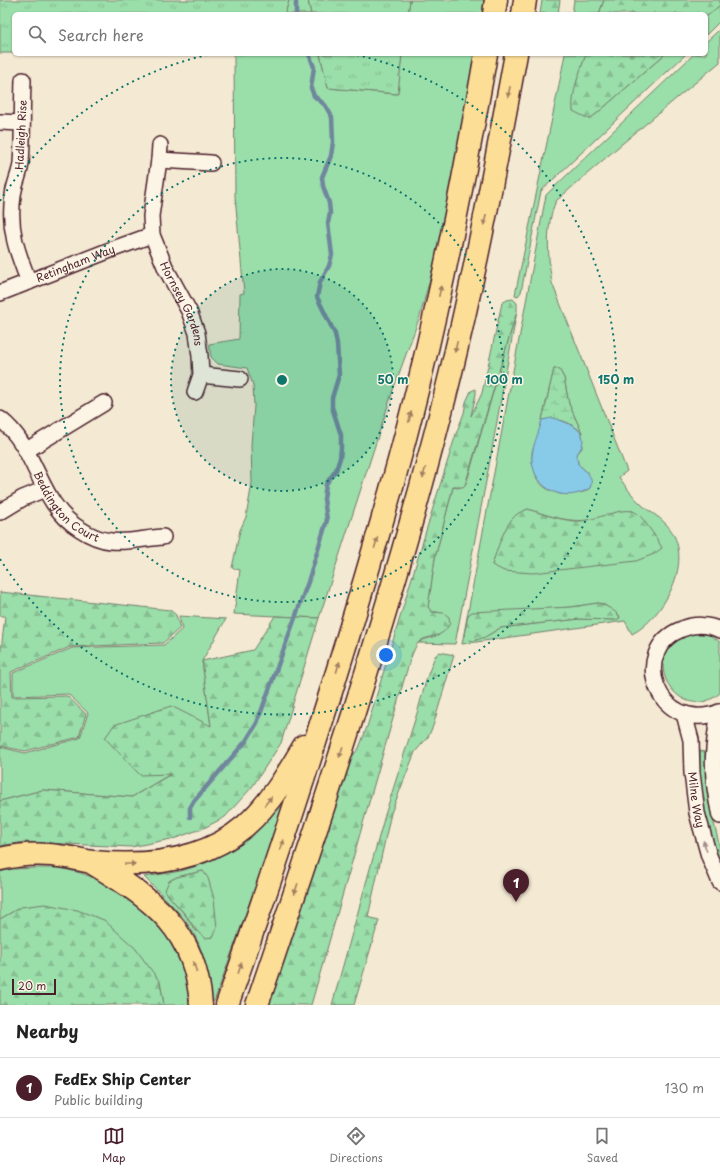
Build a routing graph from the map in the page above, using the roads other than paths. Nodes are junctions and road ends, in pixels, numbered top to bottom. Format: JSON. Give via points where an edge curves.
{"nodes":[{"id":1,"x":496,"y":0,"type":"edge"},
{"id":2,"x":525,"y":0,"type":"edge"},
{"id":3,"x":494,"y":12,"type":"edge"},
{"id":4,"x":523,"y":12,"type":"edge"},
{"id":5,"x":486,"y":56,"type":"edge"},
{"id":6,"x":516,"y":56,"type":"edge"},
{"id":7,"x":23,"y":80,"type":"dead end"},
{"id":8,"x":0,"y":122,"type":"edge"},
{"id":9,"x":22,"y":123,"type":"junction"},
{"id":10,"x":160,"y":145,"type":"dead end"},
{"id":11,"x":159,"y":160,"type":"junction"},
{"id":12,"x":211,"y":163,"type":"dead end"},
{"id":13,"x":152,"y":235,"type":"junction"},
{"id":14,"x":29,"y":282,"type":"junction"},
{"id":15,"x":0,"y":293,"type":"edge"},
{"id":16,"x":201,"y":375,"type":"junction"},
{"id":17,"x":240,"y":380,"type":"dead end"},
{"id":18,"x":195,"y":392,"type":"dead end"},
{"id":19,"x":104,"y":403,"type":"dead end"},
{"id":20,"x":0,"y":419,"type":"edge"},
{"id":21,"x":27,"y":450,"type":"junction"},
{"id":22,"x":45,"y":489,"type":"junction"},
{"id":23,"x":0,"y":512,"type":"edge"},
{"id":24,"x":163,"y":537,"type":"dead end"},
{"id":25,"x":720,"y":630,"type":"edge"},
{"id":26,"x":327,"y":704,"type":"junction"},
{"id":27,"x":720,"y":712,"type":"edge"},
{"id":28,"x":684,"y":714,"type":"junction"},
{"id":29,"x":720,"y":816,"type":"edge"},
{"id":30,"x":0,"y":859,"type":"edge"},
{"id":31,"x":91,"y":862,"type":"junction"},
{"id":32,"x":720,"y":882,"type":"edge"},
{"id":33,"x":201,"y":1005,"type":"edge"},
{"id":34,"x":227,"y":1005,"type":"edge"},
{"id":35,"x":257,"y":1005,"type":"edge"}],
"edges":[{"from":1,"to":3,"type":"highway"},
{"from":2,"to":4,"type":"highway"},
{"from":26,"to":5,"type":"highway","one_way":true,"via":[[385,513],[432,327],[474,127]]},
{"from":6,"to":35,"type":"highway","one_way":true,"via":[[485,218],[442,407],[397,572],[353,715]]},
{"from":7,"to":9,"type":"street","name":"Hadleigh Rise"},
{"from":8,"to":9,"type":"street"},
{"from":9,"to":14,"type":"street","name":"Hadleigh Rise","via":[[21,163],[13,193],[11,220],[16,248]]},
{"from":10,"to":11,"type":"street"},
{"from":11,"to":12,"type":"street"},
{"from":11,"to":13,"type":"street","via":[[151,216]]},
{"from":13,"to":14,"type":"street","name":"Retingham Way"},
{"from":13,"to":16,"type":"street","name":"Hornsey Gardens","via":[[193,322],[199,344]]},
{"from":14,"to":15,"type":"street","name":"Retingham Way"},
{"from":16,"to":17,"type":"street"},
{"from":16,"to":18,"type":"street","name":"Hornsey Gardens"},
{"from":19,"to":21,"type":"street"},
{"from":20,"to":21,"type":"street","name":"Beddington Court","via":[[13,430]]},
{"from":21,"to":22,"type":"street","name":"Beddington Court"},
{"from":22,"to":23,"type":"street"},
{"from":22,"to":24,"type":"street","name":"Beddington Court","via":[[64,518],[86,534],[111,541]]},
{"from":25,"to":28,"type":"street","via":[[697,625],[679,630],[667,638],[656,655],[654,672],[658,690],[668,704]]},
{"from":31,"to":26,"type":"highway","one_way":true,"via":[[135,864],[168,861],[201,851],[228,838],[253,818],[276,791]]},
{"from":34,"to":26,"type":"highway","one_way":true},
{"from":27,"to":28,"type":"street","via":[[696,717]]},
{"from":27,"to":29,"type":"street","name":"Milne Way","via":[[714,750],[714,784]]},
{"from":32,"to":28,"type":"street","name":"Milne Way","one_way":true,"via":[[706,849],[697,813],[691,740]]},
{"from":30,"to":31,"type":"highway","via":[[42,854]]},
{"from":33,"to":31,"type":"highway","one_way":true,"via":[[194,964],[171,922],[136,891]]}]}
